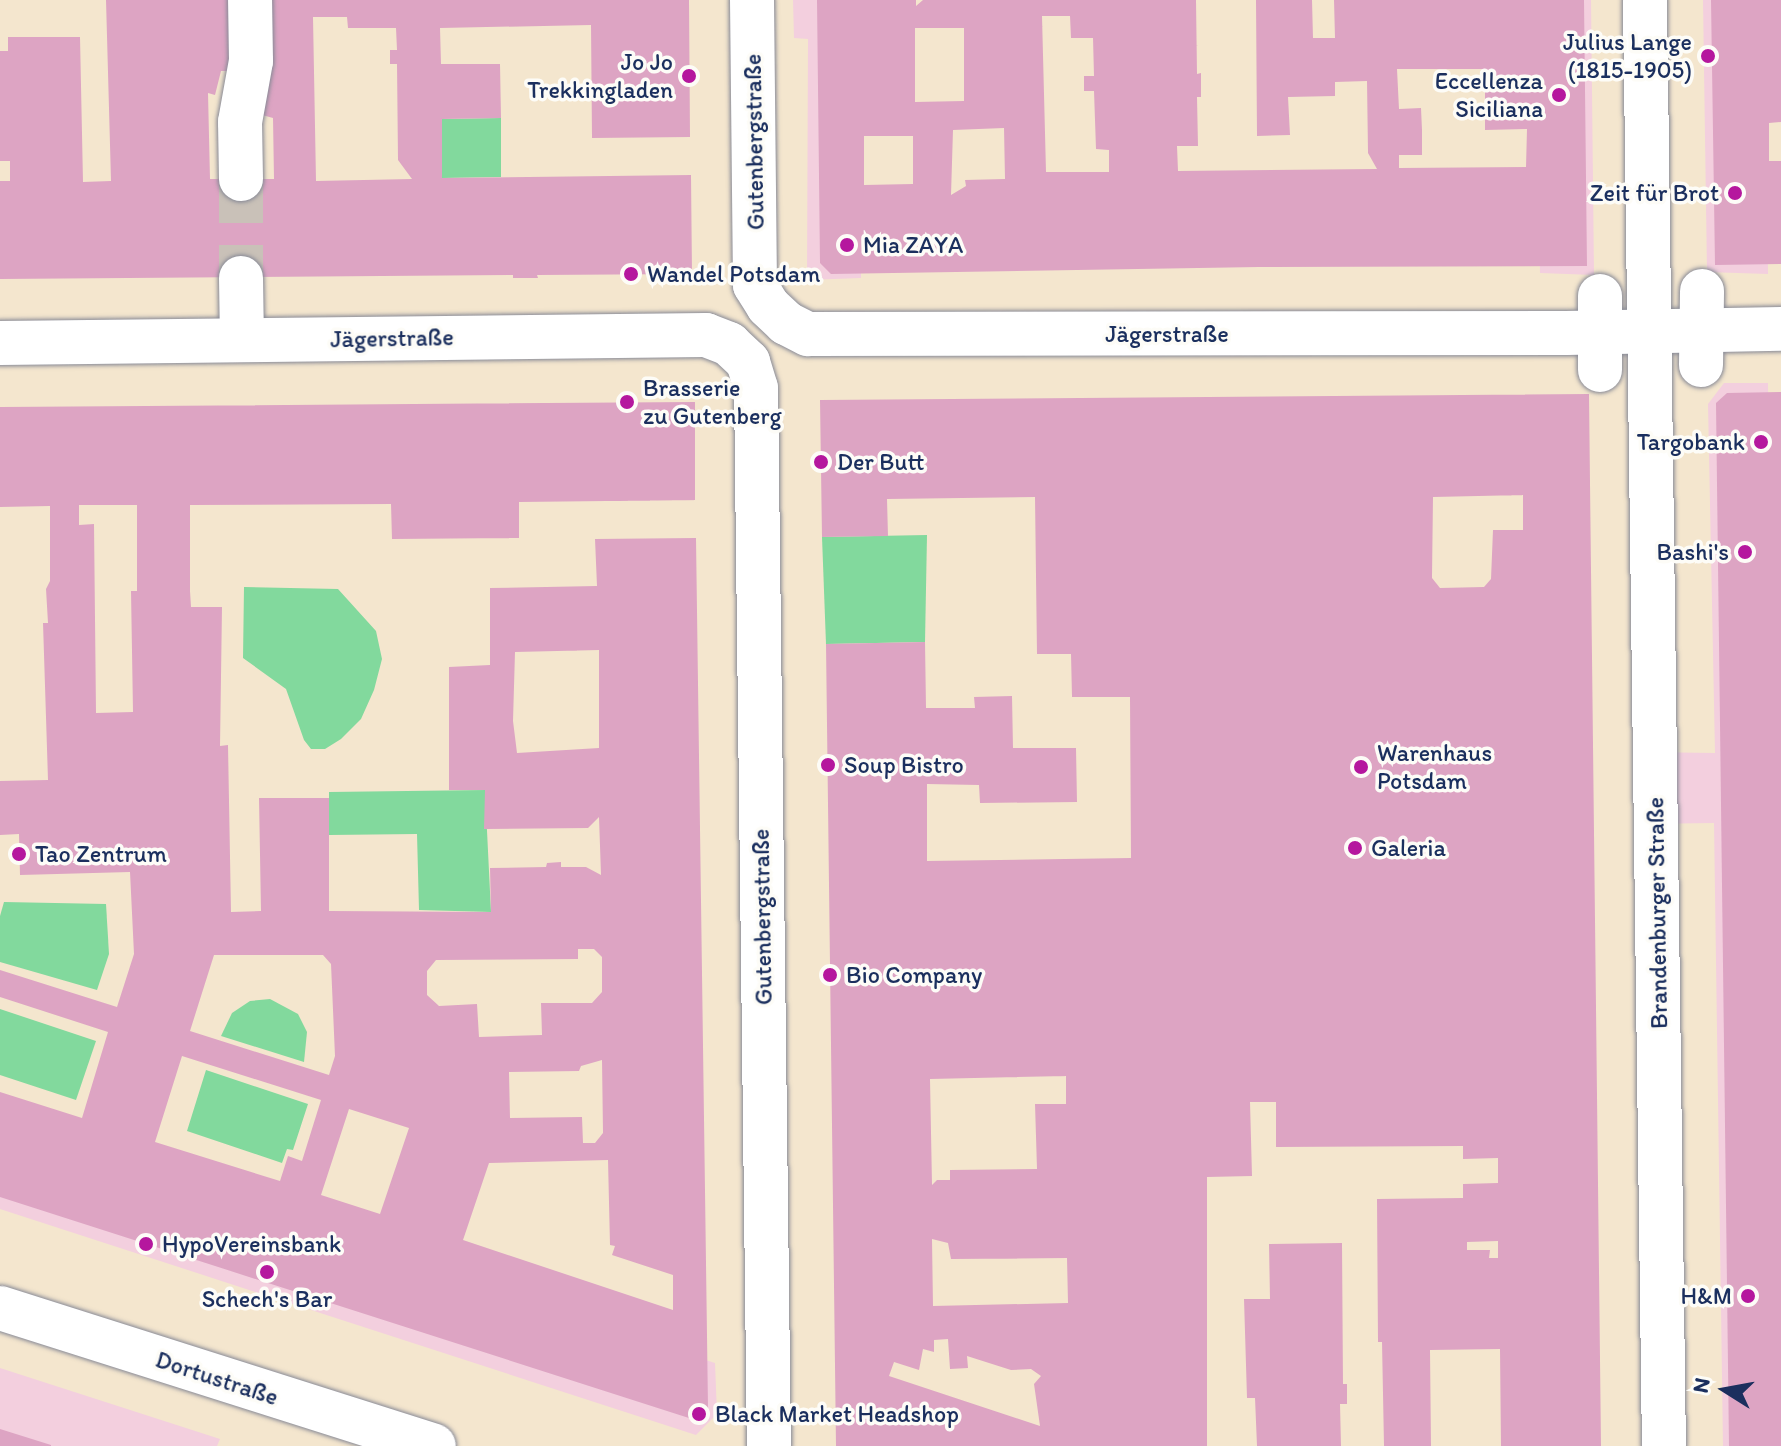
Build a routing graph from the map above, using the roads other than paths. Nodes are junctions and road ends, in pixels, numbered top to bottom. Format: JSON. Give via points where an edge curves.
{"nodes":[{"id":1,"x":250,"y":0,"type":"edge"},
{"id":2,"x":752,"y":0,"type":"edge"},
{"id":3,"x":1645,"y":0,"type":"edge"},
{"id":4,"x":241,"y":179,"type":"tunnel mouth"},
{"id":5,"x":241,"y":278,"type":"tunnel mouth"},
{"id":6,"x":755,"y":285,"type":"joint"},
{"id":7,"x":1775,"y":329,"type":"edge"},
{"id":8,"x":1644,"y":330,"type":"junction"},
{"id":9,"x":1650,"y":332,"type":"dead end"},
{"id":10,"x":242,"y":339,"type":"junction"},
{"id":11,"x":0,"y":343,"type":"edge"},
{"id":12,"x":756,"y":388,"type":"joint"},
{"id":13,"x":0,"y":1308,"type":"edge"},
{"id":14,"x":434,"y":1446,"type":"edge"},
{"id":15,"x":769,"y":1446,"type":"edge"},
{"id":16,"x":1664,"y":1446,"type":"edge"}],
"edges":[{"from":1,"to":4,"type":"street","via":[[251,61],[240,122]]},
{"from":2,"to":6,"type":"street","name":"Gutenbergstraße"},
{"from":3,"to":8,"type":"street","name":"Brandenburger Straße"},
{"from":5,"to":10,"type":"street"},
{"from":6,"to":8,"type":"street","name":"Jägerstraße","via":[[786,323],[808,334]]},
{"from":7,"to":8,"type":"street","name":"Jägerstraße"},
{"from":8,"to":9,"type":"street","name":"Jägerstraße"},
{"from":8,"to":16,"type":"street","name":"Brandenburger Straße"},
{"from":10,"to":11,"type":"street","name":"Jägerstraße"},
{"from":10,"to":12,"type":"street","name":"Jägerstraße","via":[[706,335],[729,344],[748,362]]},
{"from":12,"to":15,"type":"street","name":"Gutenbergstraße"},
{"from":13,"to":14,"type":"street","name":"Dortustraße"}]}
